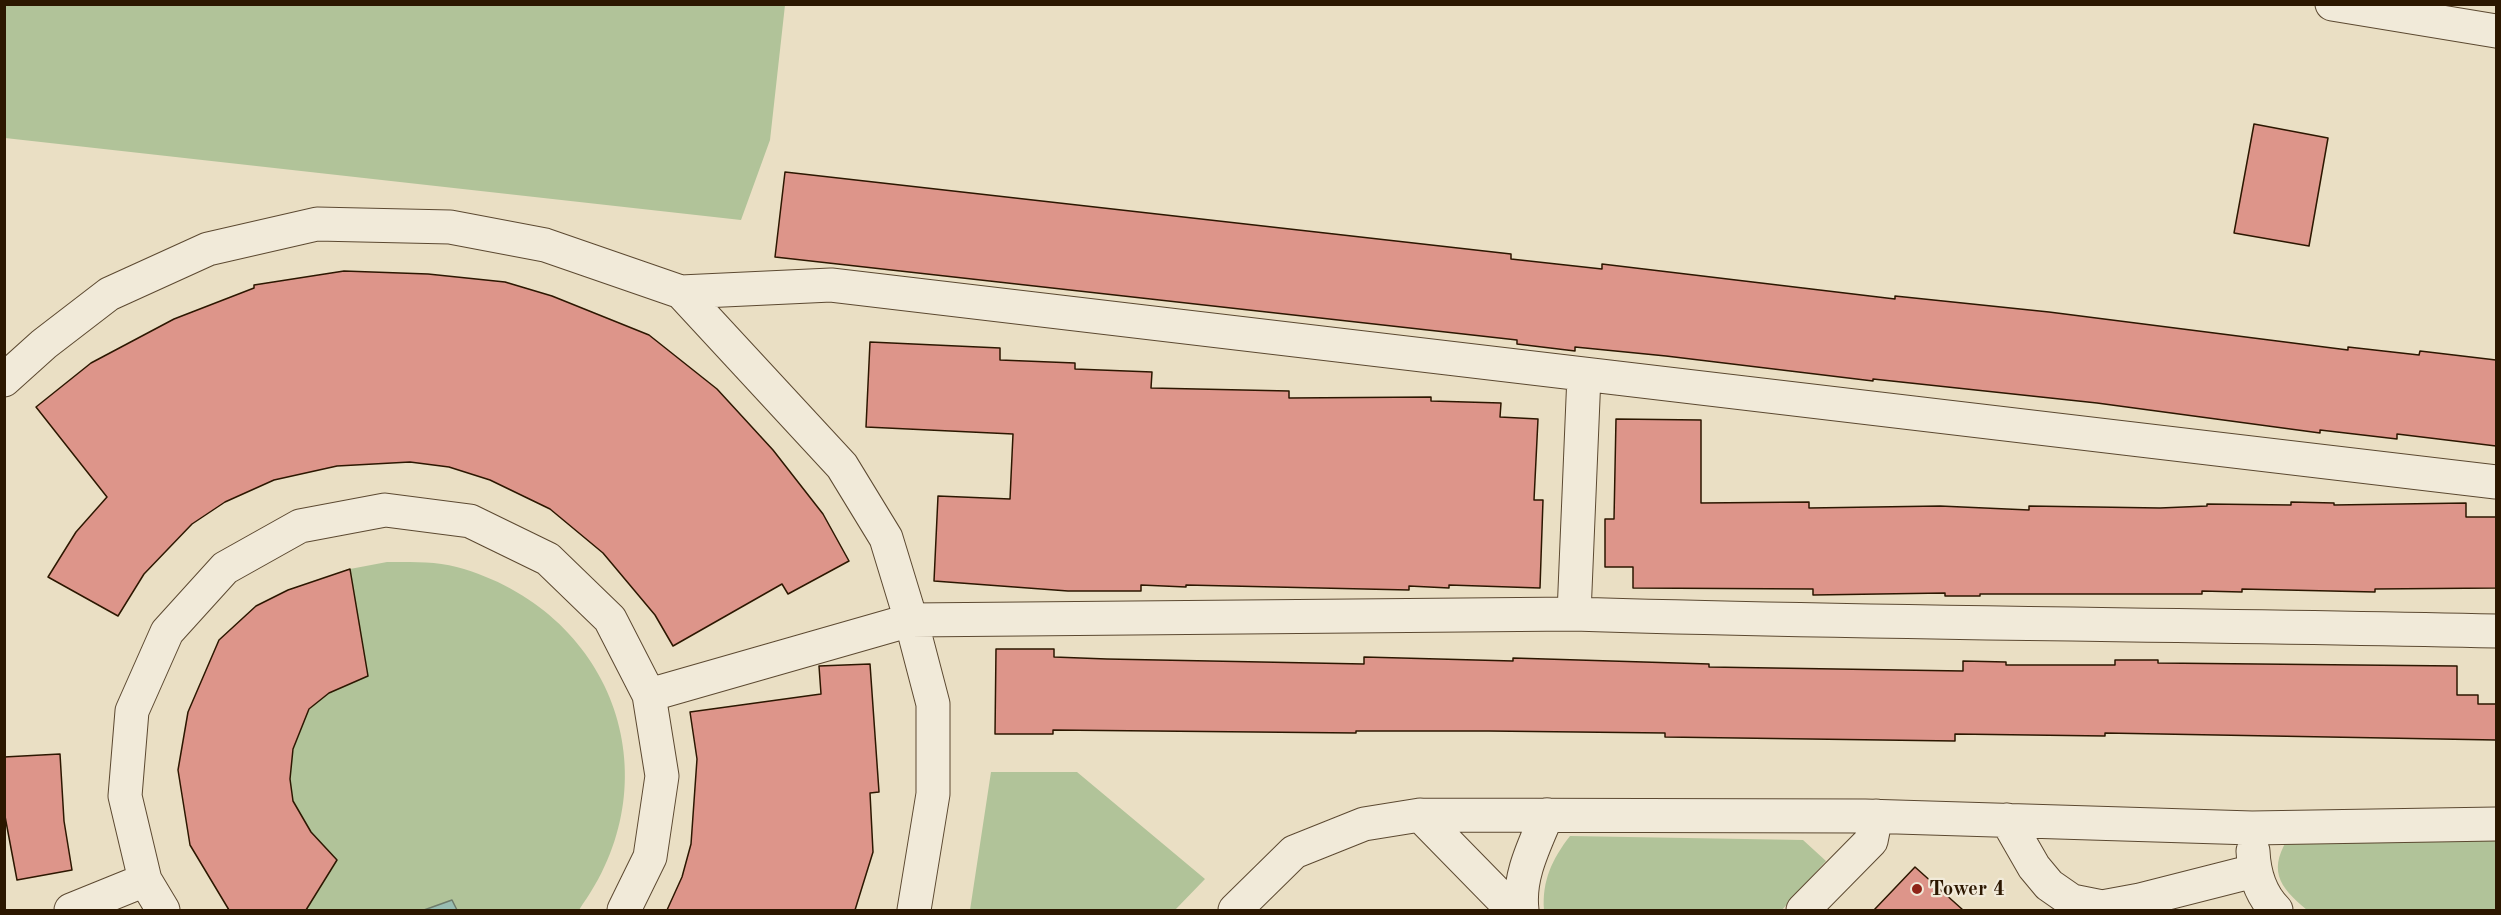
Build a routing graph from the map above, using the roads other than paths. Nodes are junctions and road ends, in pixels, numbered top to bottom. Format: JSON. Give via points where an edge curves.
{"nodes":[{"id":1,"x":2332,"y":4,"type":"edge"},
{"id":2,"x":2496,"y":32,"type":"edge"},
{"id":3,"x":681,"y":292,"type":"junction"},
{"id":4,"x":1584,"y":375,"type":"junction"},
{"id":5,"x":4,"y":380,"type":"edge"},
{"id":6,"x":2496,"y":482,"type":"edge"},
{"id":7,"x":1574,"y":614,"type":"junction"},
{"id":8,"x":912,"y":620,"type":"junction"},
{"id":9,"x":2496,"y":631,"type":"edge"},
{"id":10,"x":649,"y":695,"type":"junction"},
{"id":11,"x":1420,"y":814,"type":"junction"},
{"id":12,"x":1546,"y":815,"type":"junction"},
{"id":13,"x":1876,"y":816,"type":"junction"},
{"id":14,"x":2007,"y":820,"type":"junction"},
{"id":15,"x":2496,"y":824,"type":"edge"},
{"id":16,"x":2252,"y":828,"type":"junction"},
{"id":17,"x":2254,"y":871,"type":"junction"},
{"id":18,"x":145,"y":880,"type":"junction"},
{"id":19,"x":71,"y":910,"type":"edge"},
{"id":20,"x":163,"y":910,"type":"edge"},
{"id":21,"x":624,"y":910,"type":"edge"},
{"id":22,"x":914,"y":910,"type":"edge"},
{"id":23,"x":1235,"y":910,"type":"edge"},
{"id":24,"x":1513,"y":910,"type":"edge"},
{"id":25,"x":1522,"y":910,"type":"edge"},
{"id":26,"x":1803,"y":910,"type":"edge"},
{"id":27,"x":2276,"y":910,"type":"edge"}],
"edges":[{"from":1,"to":2,"type":"street"},
{"from":3,"to":4,"type":"street","via":[[831,285]]},
{"from":3,"to":5,"type":"street","via":[[544,245],[450,227],[317,224],[208,249],[109,294]]},
{"from":3,"to":8,"type":"street","via":[[842,466],[886,538]]},
{"from":4,"to":6,"type":"street"},
{"from":4,"to":7,"type":"street"},
{"from":7,"to":8,"type":"street"},
{"from":7,"to":9,"type":"street","via":[[1834,622]]},
{"from":8,"to":10,"type":"street"},
{"from":8,"to":22,"type":"street","via":[[933,704],[933,794]]},
{"from":10,"to":18,"type":"street","via":[[610,619],[572,582],[548,559],[470,521],[385,510],[300,526],[225,568],[167,632],[145,681],[132,711],[125,796]]},
{"from":10,"to":21,"type":"street","via":[[662,776],[650,857]]},
{"from":11,"to":12,"type":"street"},
{"from":11,"to":23,"type":"street","via":[[1364,824],[1294,852]]},
{"from":11,"to":24,"type":"street"},
{"from":12,"to":13,"type":"street"},
{"from":12,"to":25,"type":"street","via":[[1528,862],[1520,894]]},
{"from":13,"to":14,"type":"street"},
{"from":13,"to":26,"type":"street","via":[[1871,842]]},
{"from":14,"to":16,"type":"street"},
{"from":14,"to":17,"type":"street","via":[[2034,867],[2049,885],[2072,901],[2102,907]]},
{"from":15,"to":16,"type":"street"},
{"from":16,"to":17,"type":"street"},
{"from":17,"to":27,"type":"street"},
{"from":18,"to":19,"type":"street"},
{"from":18,"to":20,"type":"street"}]}
